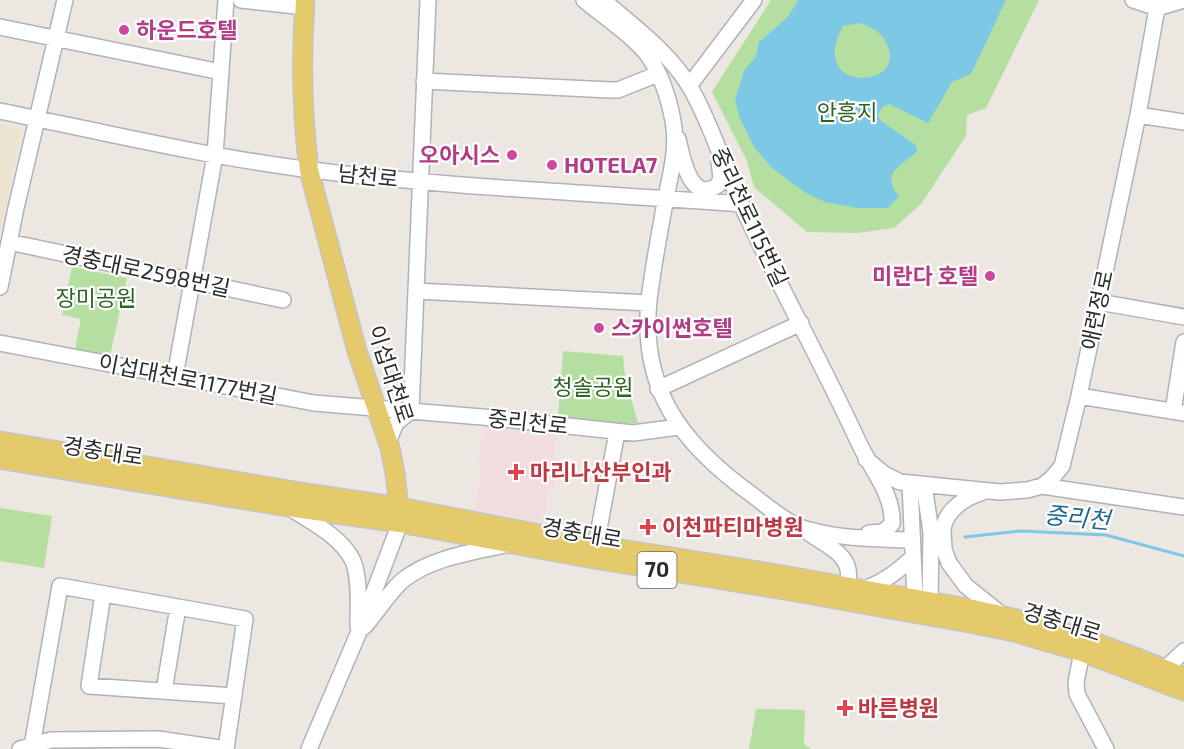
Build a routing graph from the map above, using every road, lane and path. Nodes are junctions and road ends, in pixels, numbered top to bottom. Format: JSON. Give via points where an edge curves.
{"nodes":[{"id":1,"x":65,"y":0,"type":"edge"},
{"id":2,"x":226,"y":0,"type":"edge"},
{"id":3,"x":241,"y":0,"type":"edge"},
{"id":4,"x":428,"y":0,"type":"edge"},
{"id":5,"x":584,"y":0,"type":"edge"},
{"id":6,"x":603,"y":0,"type":"edge"},
{"id":7,"x":754,"y":0,"type":"edge"},
{"id":8,"x":1133,"y":0,"type":"edge"},
{"id":9,"x":1184,"y":0,"type":"edge"},
{"id":10,"x":305,"y":3,"type":"edge"},
{"id":11,"x":1159,"y":4,"type":"edge"},
{"id":12,"x":0,"y":27,"type":"edge"},
{"id":13,"x":56,"y":39,"type":"junction"},
{"id":14,"x":221,"y":72,"type":"junction"},
{"id":15,"x":658,"y":74,"type":"junction"},
{"id":16,"x":424,"y":81,"type":"junction"},
{"id":17,"x":689,"y":86,"type":"junction"},
{"id":18,"x":0,"y":111,"type":"edge"},
{"id":19,"x":1138,"y":114,"type":"junction"},
{"id":20,"x":38,"y":118,"type":"junction"},
{"id":21,"x":673,"y":122,"type":"junction"},
{"id":22,"x":1184,"y":122,"type":"edge"},
{"id":23,"x":717,"y":147,"type":"junction"},
{"id":24,"x":215,"y":155,"type":"junction"},
{"id":25,"x":309,"y":170,"type":"junction"},
{"id":26,"x":419,"y":182,"type":"junction"},
{"id":27,"x":666,"y":198,"type":"junction"},
{"id":28,"x":741,"y":204,"type":"junction"},
{"id":29,"x":9,"y":242,"type":"junction"},
{"id":30,"x":193,"y":281,"type":"junction"},
{"id":31,"x":0,"y":287,"type":"edge"},
{"id":32,"x":416,"y":291,"type":"junction"},
{"id":33,"x":283,"y":300,"type":"dead end"},
{"id":34,"x":1099,"y":302,"type":"junction"},
{"id":35,"x":649,"y":303,"type":"junction"},
{"id":36,"x":1184,"y":317,"type":"edge"},
{"id":37,"x":801,"y":323,"type":"junction"},
{"id":38,"x":0,"y":342,"type":"edge"},
{"id":39,"x":1184,"y":342,"type":"edge"},
{"id":40,"x":175,"y":376,"type":"junction"},
{"id":41,"x":658,"y":389,"type":"junction"},
{"id":42,"x":1079,"y":396,"type":"junction"},
{"id":43,"x":376,"y":408,"type":"junction"},
{"id":44,"x":411,"y":411,"type":"junction"},
{"id":45,"x":1179,"y":412,"type":"edge"},
{"id":46,"x":679,"y":427,"type":"junction"},
{"id":47,"x":617,"y":432,"type":"junction"},
{"id":48,"x":0,"y":441,"type":"edge"},
{"id":49,"x":388,"y":442,"type":"junction"},
{"id":50,"x":0,"y":459,"type":"edge"},
{"id":51,"x":866,"y":459,"type":"junction"},
{"id":52,"x":911,"y":484,"type":"junction"},
{"id":53,"x":1042,"y":486,"type":"junction"},
{"id":54,"x":984,"y":491,"type":"junction"},
{"id":55,"x":889,"y":499,"type":"junction"},
{"id":56,"x":288,"y":507,"type":"junction"},
{"id":57,"x":1184,"y":507,"type":"edge"},
{"id":58,"x":400,"y":515,"type":"junction"},
{"id":59,"x":800,"y":528,"type":"junction"},
{"id":60,"x":931,"y":535,"type":"junction"},
{"id":61,"x":852,"y":538,"type":"junction"},
{"id":62,"x":912,"y":540,"type":"junction"},
{"id":63,"x":511,"y":544,"type":"junction"},
{"id":64,"x":596,"y":545,"type":"junction"},
{"id":65,"x":944,"y":549,"type":"junction"},
{"id":66,"x":913,"y":557,"type":"junction"},
{"id":67,"x":840,"y":586,"type":"junction"},
{"id":68,"x":864,"y":589,"type":"junction"},
{"id":69,"x":103,"y":594,"type":"junction"},
{"id":70,"x":178,"y":607,"type":"junction"},
{"id":71,"x":922,"y":607,"type":"junction"},
{"id":72,"x":1004,"y":615,"type":"junction"},
{"id":73,"x":358,"y":634,"type":"junction"},
{"id":74,"x":1082,"y":652,"type":"junction"},
{"id":75,"x":1175,"y":659,"type":"edge"},
{"id":76,"x":1184,"y":676,"type":"edge"},
{"id":77,"x":164,"y":691,"type":"junction"},
{"id":78,"x":1184,"y":691,"type":"edge"},
{"id":79,"x":234,"y":696,"type":"junction"},
{"id":80,"x":26,"y":747,"type":"edge"},
{"id":81,"x":226,"y":749,"type":"edge"},
{"id":82,"x":309,"y":749,"type":"edge"},
{"id":83,"x":1106,"y":749,"type":"edge"}],
"edges":[{"from":1,"to":13,"type":"street"},
{"from":2,"to":14,"type":"street"},
{"from":3,"to":10,"type":"street"},
{"from":4,"to":16,"type":"street"},
{"from":5,"to":15,"type":"street","via":[[639,45]]},
{"from":6,"to":17,"type":"street","name":"중리천로115번길","via":[[665,55]]},
{"from":7,"to":17,"type":"street"},
{"from":8,"to":11,"type":"street"},
{"from":9,"to":11,"type":"street"},
{"from":10,"to":25,"type":"main road","name":"이섭대천로","via":[[303,76]]},
{"from":11,"to":19,"type":"street","name":"애련정로"},
{"from":12,"to":13,"type":"street"},
{"from":13,"to":14,"type":"street"},
{"from":13,"to":20,"type":"street"},
{"from":14,"to":24,"type":"street"},
{"from":15,"to":16,"type":"street","via":[[618,90]]},
{"from":15,"to":21,"type":"street"},
{"from":16,"to":26,"type":"street"},
{"from":17,"to":23,"type":"street","name":"중리천로115번길"},
{"from":18,"to":20,"type":"street","name":"남천로"},
{"from":19,"to":22,"type":"street"},
{"from":19,"to":34,"type":"street","name":"애련정로"},
{"from":20,"to":24,"type":"street","name":"남천로"},
{"from":20,"to":29,"type":"street"},
{"from":21,"to":23,"type":"street","via":[[688,173],[694,184],[703,189],[714,188],[720,180]]},
{"from":21,"to":27,"type":"street"},
{"from":23,"to":28,"type":"street","name":"중리천로115번길"},
{"from":24,"to":25,"type":"street","name":"남천로"},
{"from":24,"to":30,"type":"street"},
{"from":25,"to":26,"type":"street","name":"남천로"},
{"from":25,"to":43,"type":"main road","name":"이섭대천로"},
{"from":26,"to":27,"type":"street","name":"남천로"},
{"from":26,"to":32,"type":"street","name":"이섭대천로"},
{"from":27,"to":28,"type":"street","name":"남천로"},
{"from":27,"to":35,"type":"street"},
{"from":28,"to":37,"type":"street","name":"중리천로115번길"},
{"from":29,"to":30,"type":"street","name":"경충대로2598번길"},
{"from":29,"to":31,"type":"street"},
{"from":30,"to":33,"type":"street","name":"경충대로2598번길"},
{"from":30,"to":40,"type":"street"},
{"from":32,"to":35,"type":"street"},
{"from":32,"to":44,"type":"street","name":"이섭대천로"},
{"from":34,"to":36,"type":"street"},
{"from":34,"to":42,"type":"street","name":"애련정로"},
{"from":35,"to":41,"type":"street","via":[[648,331]]},
{"from":37,"to":41,"type":"street"},
{"from":37,"to":51,"type":"street","name":"중리천로115번길"},
{"from":38,"to":40,"type":"street","name":"이섭대천로1177번길"},
{"from":39,"to":45,"type":"street"},
{"from":40,"to":43,"type":"street","name":"이섭대천로1177번길","via":[[300,401]]},
{"from":41,"to":46,"type":"street"},
{"from":42,"to":45,"type":"street"},
{"from":42,"to":53,"type":"street","name":"애련정로","via":[[1062,466]]},
{"from":43,"to":44,"type":"street","name":"중리천로"},
{"from":43,"to":49,"type":"main road","name":"이섭대천로"},
{"from":44,"to":47,"type":"street","name":"중리천로"},
{"from":44,"to":49,"type":"street","via":[[396,423]]},
{"from":46,"to":47,"type":"street","name":"중리천로","via":[[646,433]]},
{"from":46,"to":59,"type":"street","via":[[715,466]]},
{"from":47,"to":64,"type":"street","name":"경충대로"},
{"from":48,"to":58,"type":"main road","name":"경충대로","via":[[294,491]]},
{"from":49,"to":58,"type":"main road","name":"이섭대천로"},
{"from":50,"to":56,"type":"main road","name":"경충대로"},
{"from":51,"to":52,"type":"street","via":[[884,474]]},
{"from":51,"to":55,"type":"street","name":"중리천로115번길"},
{"from":52,"to":54,"type":"street"},
{"from":52,"to":55,"type":"street","via":[[892,485]]},
{"from":52,"to":60,"type":"street","via":[[930,514]]},
{"from":52,"to":62,"type":"street"},
{"from":53,"to":54,"type":"street"},
{"from":53,"to":57,"type":"street"},
{"from":54,"to":65,"type":"street","via":[[954,508],[943,527]]},
{"from":55,"to":61,"type":"street","via":[[890,527]]},
{"from":56,"to":58,"type":"main road","name":"경충대로"},
{"from":56,"to":73,"type":"street","via":[[325,531],[353,561]]},
{"from":58,"to":63,"type":"main road","name":"경충대로","number":"70"},
{"from":58,"to":64,"type":"main road","name":"경충대로","number":"70"},
{"from":58,"to":73,"type":"street","name":"이섭대천로"},
{"from":59,"to":61,"type":"street"},
{"from":59,"to":67,"type":"street","via":[[845,560],[848,581]]},
{"from":60,"to":65,"type":"street"},
{"from":60,"to":71,"type":"street"},
{"from":61,"to":62,"type":"street"},
{"from":62,"to":66,"type":"street"},
{"from":63,"to":71,"type":"main road","name":"경충대로","number":"70"},
{"from":63,"to":73,"type":"street","via":[[417,571],[401,582]]},
{"from":64,"to":67,"type":"main road","name":"경충대로","number":"70"},
{"from":65,"to":72,"type":"street","via":[[966,586]]},
{"from":66,"to":68,"type":"street","via":[[895,573]]},
{"from":66,"to":71,"type":"street"},
{"from":67,"to":68,"type":"main road","name":"경충대로","number":"70"},
{"from":68,"to":71,"type":"main road","name":"경충대로","number":"70"},
{"from":69,"to":70,"type":"street"},
{"from":69,"to":77,"type":"street","via":[[89,686]]},
{"from":69,"to":80,"type":"street","via":[[60,586]]},
{"from":70,"to":77,"type":"street"},
{"from":70,"to":79,"type":"street","via":[[245,619]]},
{"from":71,"to":72,"type":"main road","name":"경충대로","number":"70"},
{"from":71,"to":74,"type":"main road","name":"경충대로","number":"70"},
{"from":72,"to":75,"type":"main road","name":"경충대로","number":"70"},
{"from":73,"to":82,"type":"street","name":"이섭대천로"},
{"from":74,"to":78,"type":"main road","name":"경충대로","number":"70"},
{"from":74,"to":83,"type":"street","via":[[1077,694]]},
{"from":75,"to":76,"type":"main road","name":"경충대로","number":"70"},
{"from":77,"to":79,"type":"street"},
{"from":79,"to":81,"type":"street"},
{"from":80,"to":81,"type":"street","via":[[51,740],[158,739]]}]}
